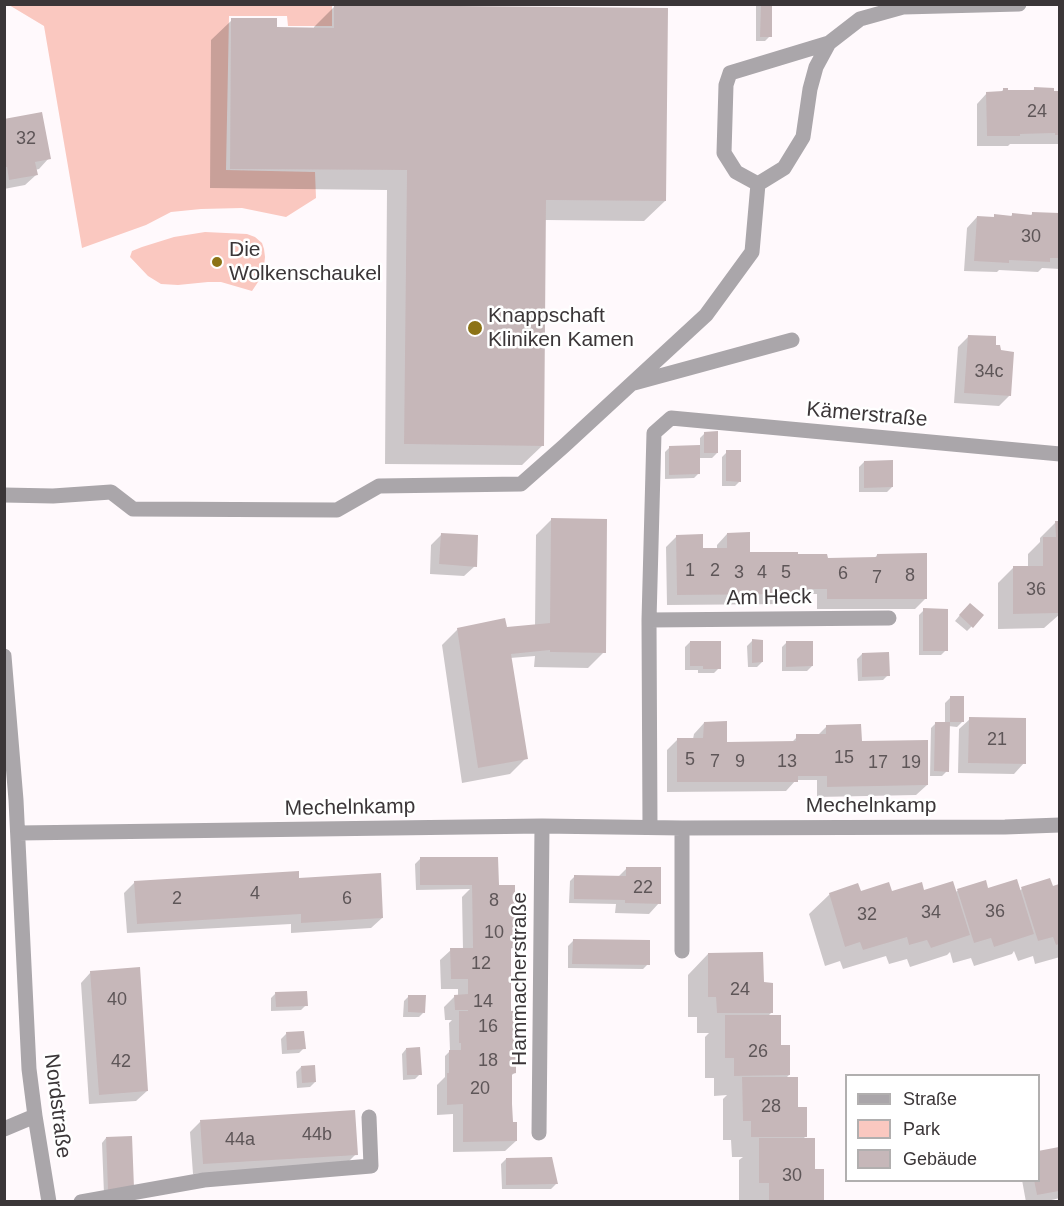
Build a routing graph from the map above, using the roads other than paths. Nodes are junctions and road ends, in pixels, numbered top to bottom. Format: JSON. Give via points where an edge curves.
{"nodes":[{"id":1,"x":1019,"y":4,"type":"edge"},
{"id":2,"x":830,"y":43,"type":"junction"},
{"id":3,"x":758,"y":184,"type":"junction"},
{"id":4,"x":792,"y":340,"type":"dead end"},
{"id":5,"x":632,"y":384,"type":"junction"},
{"id":6,"x":1059,"y":454,"type":"edge"},
{"id":7,"x":4,"y":495,"type":"edge"},
{"id":8,"x":889,"y":618,"type":"dead end"},
{"id":9,"x":649,"y":620,"type":"junction"},
{"id":10,"x":4,"y":656,"type":"edge"},
{"id":11,"x":10,"y":800,"type":"edge"},
{"id":12,"x":1059,"y":825,"type":"edge"},
{"id":13,"x":542,"y":826,"type":"junction"},
{"id":14,"x":650,"y":827,"type":"junction"},
{"id":15,"x":682,"y":828,"type":"junction"},
{"id":16,"x":18,"y":833,"type":"junction"},
{"id":17,"x":682,"y":951,"type":"dead end"},
{"id":18,"x":35,"y":1116,"type":"junction"},
{"id":19,"x":369,"y":1118,"type":"dead end"},
{"id":20,"x":4,"y":1129,"type":"edge"},
{"id":21,"x":539,"y":1133,"type":"dead end"},
{"id":22,"x":49,"y":1202,"type":"edge"},
{"id":23,"x":81,"y":1202,"type":"edge"}],
"edges":[{"from":1,"to":2,"type":"street","via":[[903,8],[860,19]]},
{"from":2,"to":3,"type":"street","via":[[816,67],[803,137],[784,168]]},
{"from":2,"to":3,"type":"street","via":[[730,73],[726,85],[724,153],[736,172]]},
{"from":3,"to":5,"type":"street","via":[[752,252],[706,315]]},
{"from":4,"to":5,"type":"street"},
{"from":5,"to":7,"type":"street","via":[[521,484],[379,486],[336,510],[133,509],[111,492]]},
{"from":6,"to":9,"type":"street","name":"Kämerstraße","via":[[671,418],[654,433]]},
{"from":8,"to":9,"type":"street","name":"Am Heck"},
{"from":9,"to":14,"type":"street"},
{"from":10,"to":11,"type":"street","name":"Nordstraße"},
{"from":11,"to":16,"type":"street","name":"Nordstraße"},
{"from":12,"to":15,"type":"street","name":"Mechelnkamp"},
{"from":13,"to":14,"type":"street","name":"Mechelnkamp"},
{"from":13,"to":16,"type":"street","name":"Mechelnkamp"},
{"from":13,"to":21,"type":"street","name":"Hammacherstraße"},
{"from":14,"to":15,"type":"street","name":"Mechelnkamp"},
{"from":15,"to":17,"type":"street"},
{"from":16,"to":18,"type":"street","name":"Nordstraße","via":[[29,1069]]},
{"from":18,"to":20,"type":"street"},
{"from":18,"to":22,"type":"street","name":"Nordstraße"},
{"from":19,"to":23,"type":"street","via":[[371,1166],[204,1180]]}]}
